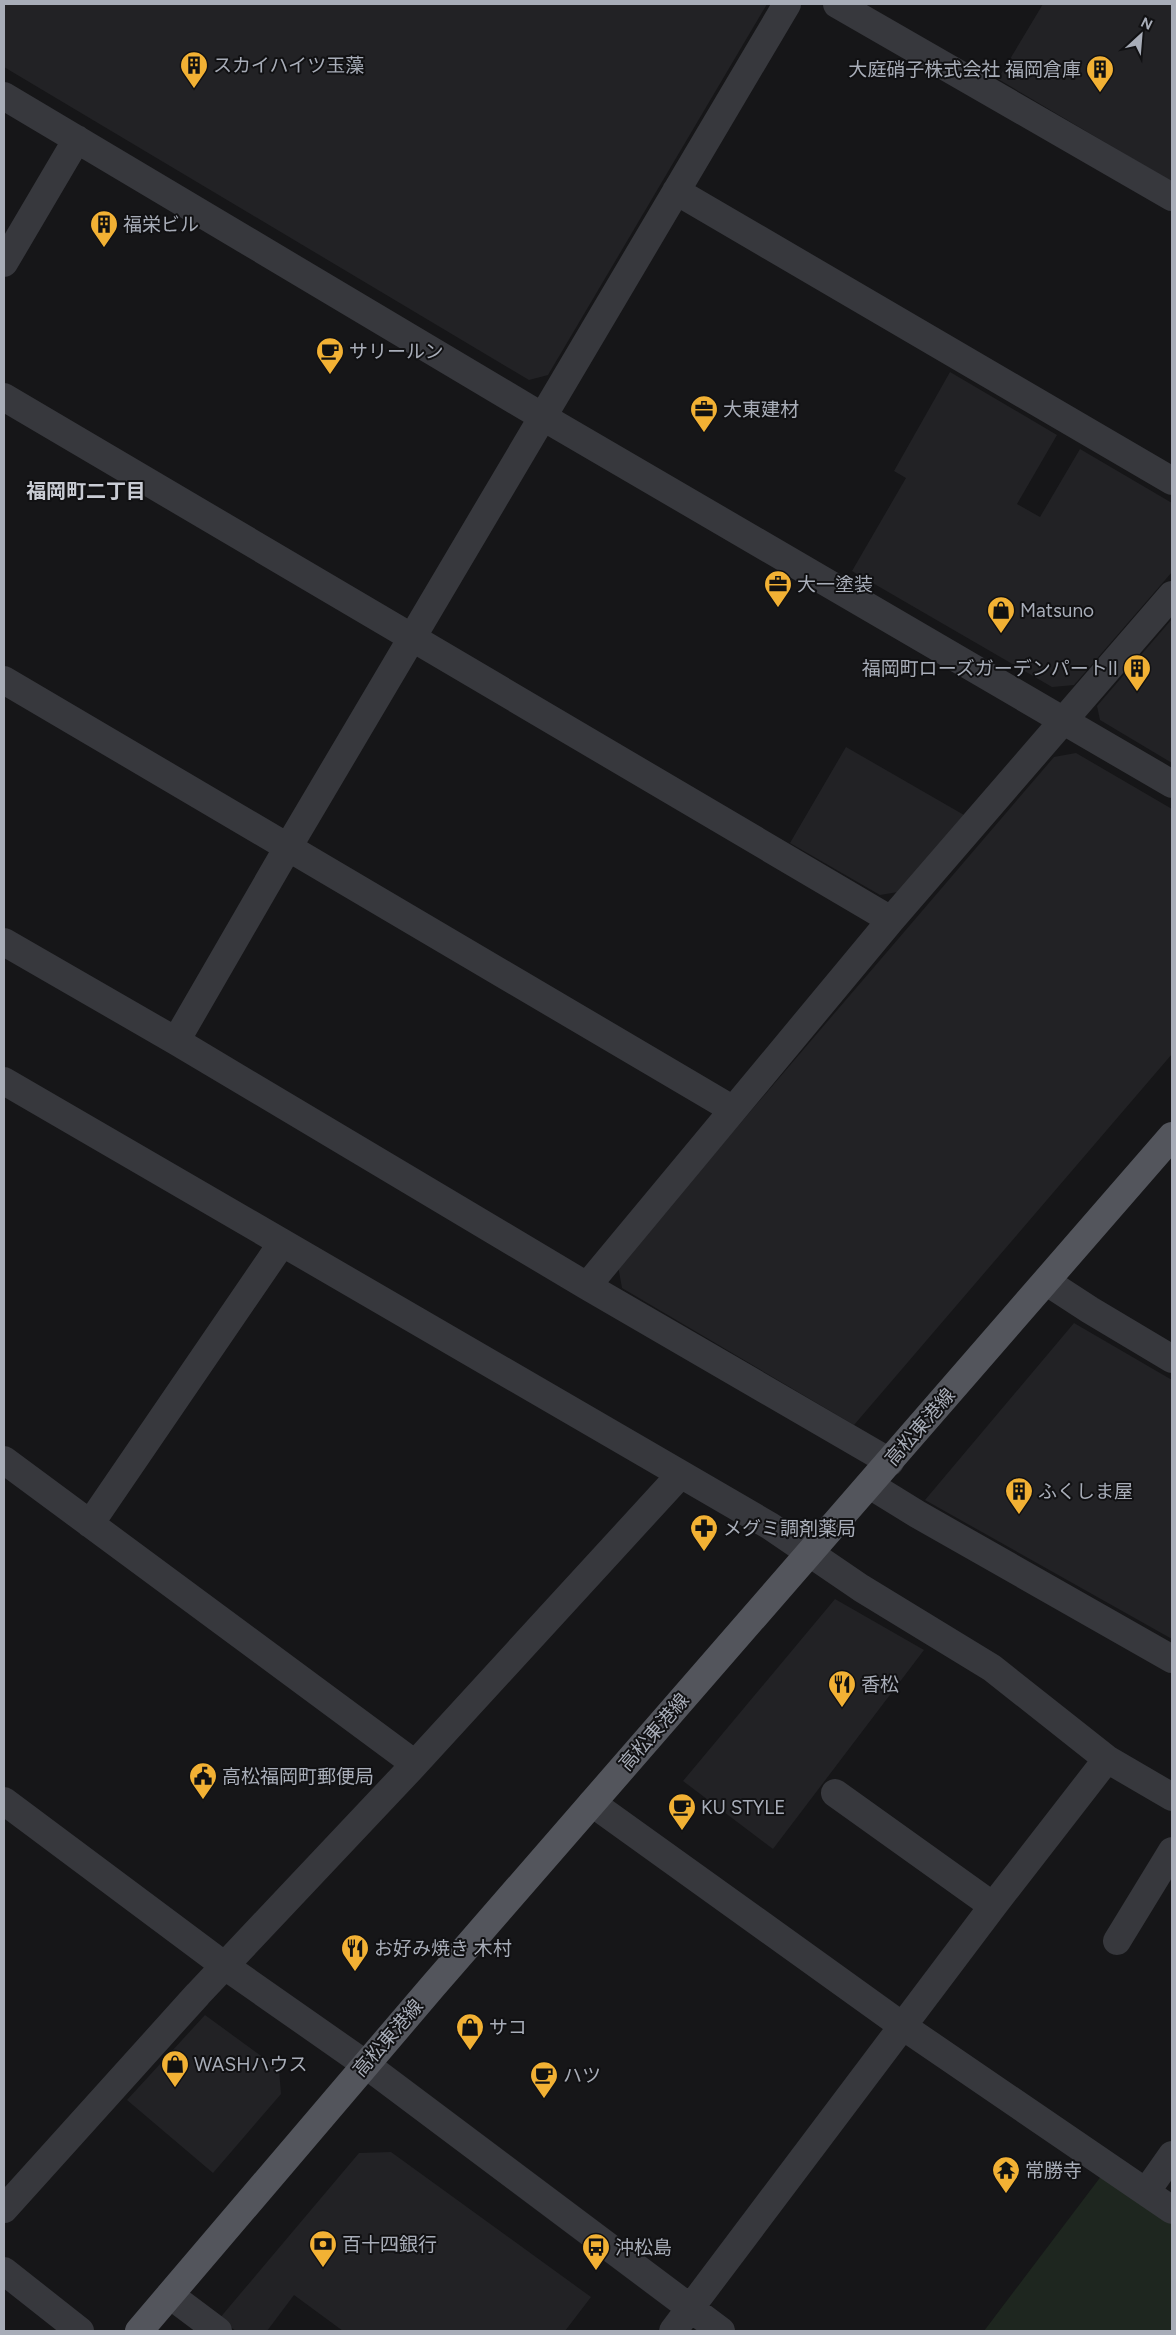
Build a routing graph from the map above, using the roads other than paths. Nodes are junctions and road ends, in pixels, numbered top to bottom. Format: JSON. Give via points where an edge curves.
{"nodes":[{"id":1,"x":786,"y":4,"type":"edge"},
{"id":2,"x":837,"y":4,"type":"edge"},
{"id":3,"x":4,"y":96,"type":"edge"},
{"id":4,"x":77,"y":139,"type":"junction"},
{"id":5,"x":676,"y":191,"type":"junction"},
{"id":6,"x":1172,"y":197,"type":"edge"},
{"id":7,"x":4,"y":263,"type":"edge"},
{"id":8,"x":4,"y":397,"type":"edge"},
{"id":9,"x":543,"y":416,"type":"junction"},
{"id":10,"x":1172,"y":481,"type":"edge"},
{"id":11,"x":1172,"y":595,"type":"edge"},
{"id":12,"x":412,"y":638,"type":"junction"},
{"id":13,"x":4,"y":680,"type":"edge"},
{"id":14,"x":1063,"y":721,"type":"junction"},
{"id":15,"x":1172,"y":784,"type":"edge"},
{"id":16,"x":287,"y":848,"type":"junction"},
{"id":17,"x":891,"y":920,"type":"junction"},
{"id":18,"x":4,"y":942,"type":"edge"},
{"id":19,"x":176,"y":1041,"type":"junction"},
{"id":20,"x":4,"y":1081,"type":"edge"},
{"id":21,"x":732,"y":1110,"type":"junction"},
{"id":22,"x":1172,"y":1136,"type":"edge"},
{"id":23,"x":282,"y":1243,"type":"junction"},
{"id":24,"x":1047,"y":1282,"type":"junction"},
{"id":25,"x":586,"y":1286,"type":"junction"},
{"id":26,"x":1172,"y":1359,"type":"edge"},
{"id":27,"x":4,"y":1460,"type":"edge"},
{"id":28,"x":890,"y":1462,"type":"junction"},
{"id":29,"x":680,"y":1475,"type":"junction"},
{"id":30,"x":870,"y":1485,"type":"junction"},
{"id":31,"x":90,"y":1524,"type":"junction"},
{"id":32,"x":811,"y":1553,"type":"junction"},
{"id":33,"x":1172,"y":1659,"type":"edge"},
{"id":34,"x":1107,"y":1759,"type":"junction"},
{"id":35,"x":415,"y":1764,"type":"junction"},
{"id":36,"x":834,"y":1793,"type":"dead end"},
{"id":37,"x":1172,"y":1797,"type":"edge"},
{"id":38,"x":4,"y":1801,"type":"edge"},
{"id":39,"x":592,"y":1803,"type":"junction"},
{"id":40,"x":1172,"y":1851,"type":"edge"},
{"id":41,"x":993,"y":1906,"type":"junction"},
{"id":42,"x":1117,"y":1940,"type":"dead end"},
{"id":43,"x":225,"y":1966,"type":"junction"},
{"id":44,"x":904,"y":2026,"type":"junction"},
{"id":45,"x":365,"y":2064,"type":"junction"},
{"id":46,"x":1172,"y":2155,"type":"edge"},
{"id":47,"x":1146,"y":2192,"type":"junction"},
{"id":48,"x":4,"y":2209,"type":"edge"},
{"id":49,"x":1172,"y":2210,"type":"edge"},
{"id":50,"x":4,"y":2271,"type":"edge"},
{"id":51,"x":170,"y":2295,"type":"junction"},
{"id":52,"x":690,"y":2309,"type":"junction"},
{"id":53,"x":80,"y":2331,"type":"edge"},
{"id":54,"x":139,"y":2331,"type":"edge"},
{"id":55,"x":218,"y":2331,"type":"edge"},
{"id":56,"x":673,"y":2331,"type":"edge"},
{"id":57,"x":721,"y":2331,"type":"edge"}],
"edges":[{"from":1,"to":5,"type":"street"},
{"from":2,"to":6,"type":"street"},
{"from":3,"to":4,"type":"street"},
{"from":4,"to":7,"type":"street"},
{"from":4,"to":9,"type":"street"},
{"from":5,"to":9,"type":"street"},
{"from":5,"to":10,"type":"street"},
{"from":8,"to":12,"type":"street"},
{"from":9,"to":12,"type":"street"},
{"from":9,"to":14,"type":"street"},
{"from":11,"to":14,"type":"street"},
{"from":12,"to":16,"type":"street"},
{"from":12,"to":17,"type":"street"},
{"from":13,"to":16,"type":"street"},
{"from":14,"to":15,"type":"street"},
{"from":14,"to":17,"type":"street"},
{"from":16,"to":19,"type":"street"},
{"from":16,"to":21,"type":"street"},
{"from":17,"to":21,"type":"street"},
{"from":18,"to":19,"type":"street"},
{"from":19,"to":25,"type":"street"},
{"from":20,"to":23,"type":"street"},
{"from":21,"to":25,"type":"street"},
{"from":22,"to":24,"type":"main road","name":"高松東港線"},
{"from":23,"to":29,"type":"street"},
{"from":23,"to":31,"type":"street"},
{"from":24,"to":26,"type":"street"},
{"from":24,"to":28,"type":"main road","name":"高松東港線"},
{"from":25,"to":28,"type":"street"},
{"from":27,"to":31,"type":"street"},
{"from":28,"to":30,"type":"main road","name":"高松東港線"},
{"from":29,"to":32,"type":"street"},
{"from":29,"to":35,"type":"street"},
{"from":30,"to":32,"type":"main road","name":"高松東港線"},
{"from":30,"to":33,"type":"street"},
{"from":31,"to":35,"type":"street"},
{"from":32,"to":34,"type":"street","via":[[861,1588],[992,1668]]},
{"from":32,"to":39,"type":"main road","name":"高松東港線"},
{"from":34,"to":37,"type":"street"},
{"from":34,"to":41,"type":"street"},
{"from":35,"to":43,"type":"street"},
{"from":36,"to":41,"type":"street"},
{"from":38,"to":43,"type":"street"},
{"from":39,"to":44,"type":"street"},
{"from":39,"to":45,"type":"main road","name":"高松東港線"},
{"from":40,"to":42,"type":"street"},
{"from":41,"to":44,"type":"street"},
{"from":43,"to":45,"type":"street"},
{"from":43,"to":48,"type":"street"},
{"from":44,"to":47,"type":"street"},
{"from":44,"to":52,"type":"street"},
{"from":45,"to":51,"type":"main road","name":"高松東港線"},
{"from":45,"to":52,"type":"street"},
{"from":46,"to":47,"type":"street"},
{"from":47,"to":49,"type":"street"},
{"from":50,"to":53,"type":"street"},
{"from":51,"to":54,"type":"main road","name":"高松東港線"},
{"from":51,"to":55,"type":"street"},
{"from":52,"to":56,"type":"street"},
{"from":52,"to":57,"type":"street"}]}
